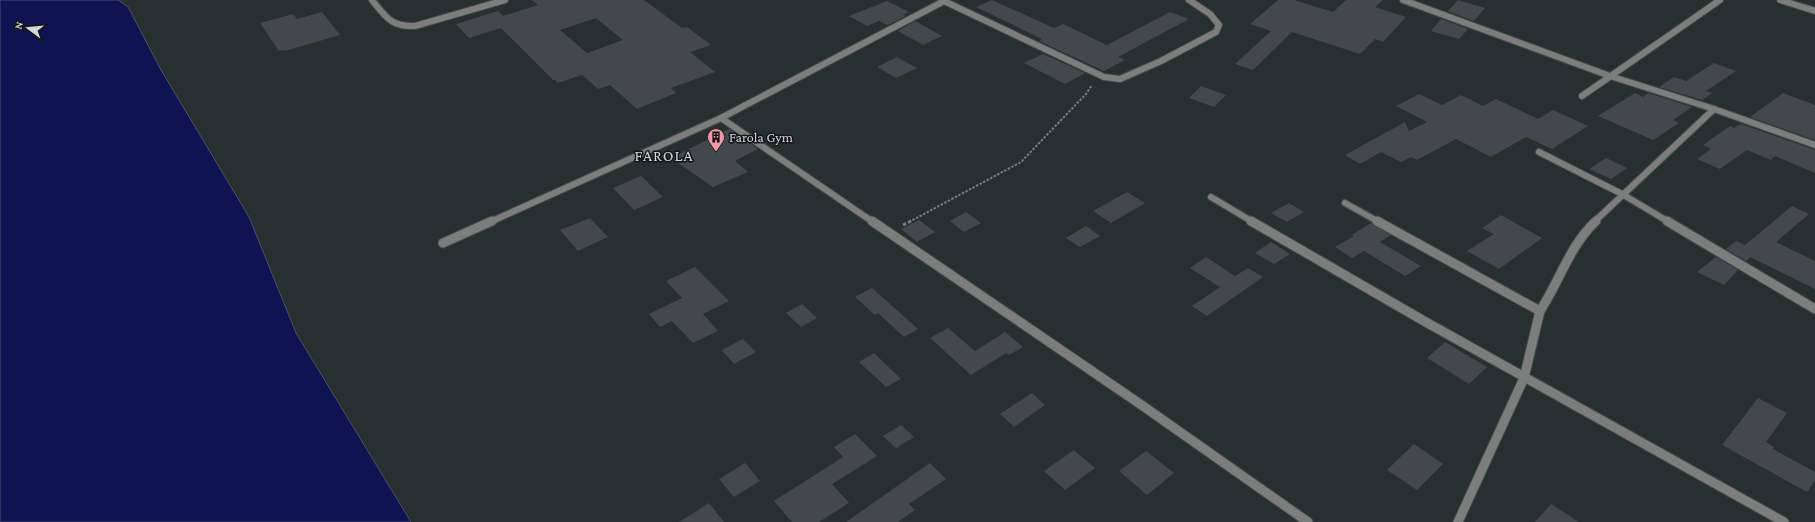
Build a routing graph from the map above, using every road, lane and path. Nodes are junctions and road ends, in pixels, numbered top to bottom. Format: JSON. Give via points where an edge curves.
{"nodes":[{"id":1,"x":372,"y":0,"type":"edge"},
{"id":2,"x":505,"y":0,"type":"edge"},
{"id":3,"x":945,"y":0,"type":"edge"},
{"id":4,"x":1189,"y":0,"type":"edge"},
{"id":5,"x":1403,"y":0,"type":"edge"},
{"id":6,"x":1720,"y":0,"type":"edge"},
{"id":7,"x":1780,"y":0,"type":"edge"},
{"id":8,"x":1815,"y":11,"type":"edge"},
{"id":9,"x":1099,"y":75,"type":"junction"},
{"id":10,"x":1610,"y":76,"type":"junction"},
{"id":11,"x":1582,"y":96,"type":"dead end"},
{"id":12,"x":1714,"y":109,"type":"junction"},
{"id":13,"x":721,"y":118,"type":"junction"},
{"id":14,"x":1815,"y":145,"type":"edge"},
{"id":15,"x":1539,"y":152,"type":"dead end"},
{"id":16,"x":1622,"y":194,"type":"junction"},
{"id":17,"x":1211,"y":197,"type":"dead end"},
{"id":18,"x":1345,"y":203,"type":"dead end"},
{"id":19,"x":889,"y":232,"type":"junction"},
{"id":20,"x":443,"y":243,"type":"dead end"},
{"id":21,"x":1815,"y":309,"type":"edge"},
{"id":22,"x":1540,"y":311,"type":"junction"},
{"id":23,"x":1524,"y":378,"type":"junction"},
{"id":24,"x":1308,"y":522,"type":"edge"},
{"id":25,"x":1458,"y":522,"type":"edge"},
{"id":26,"x":1784,"y":522,"type":"edge"}],
"edges":[{"from":1,"to":2,"type":"street","via":[[391,22],[402,27],[415,26]]},
{"from":3,"to":9,"type":"street"},
{"from":3,"to":13,"type":"street"},
{"from":4,"to":9,"type":"street","via":[[1217,19],[1219,25],[1216,32],[1120,78]]},
{"from":5,"to":10,"type":"street"},
{"from":6,"to":10,"type":"street"},
{"from":7,"to":8,"type":"street"},
{"from":9,"to":19,"type":"path","via":[[1086,94],[1021,162]]},
{"from":10,"to":11,"type":"street"},
{"from":10,"to":12,"type":"street"},
{"from":12,"to":14,"type":"street"},
{"from":12,"to":16,"type":"street"},
{"from":13,"to":19,"type":"street"},
{"from":13,"to":20,"type":"street"},
{"from":15,"to":16,"type":"street"},
{"from":16,"to":21,"type":"street"},
{"from":16,"to":22,"type":"street","via":[[1588,228]]},
{"from":17,"to":23,"type":"street"},
{"from":18,"to":22,"type":"street"},
{"from":19,"to":24,"type":"street"},
{"from":22,"to":23,"type":"street"},
{"from":23,"to":25,"type":"street"},
{"from":23,"to":26,"type":"street"}]}
